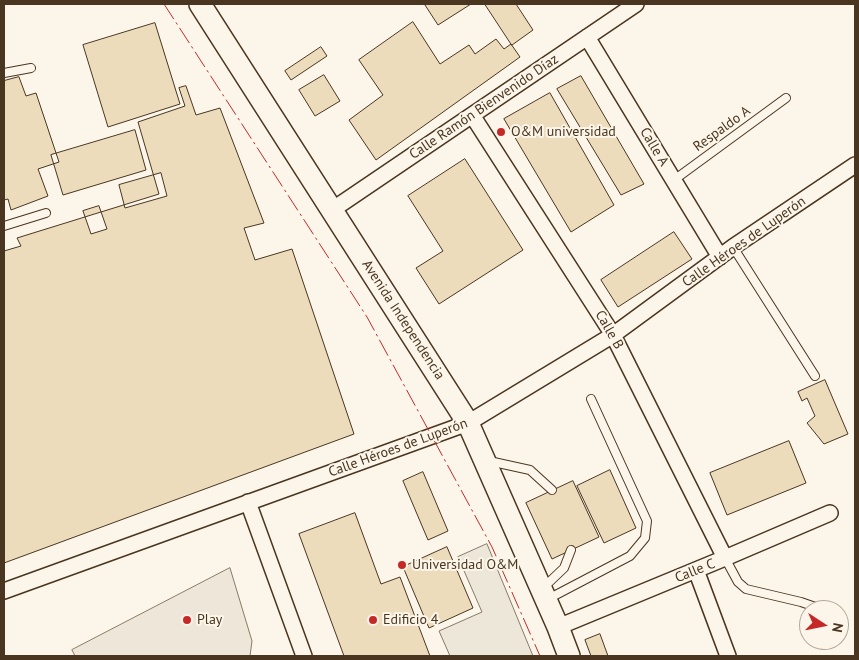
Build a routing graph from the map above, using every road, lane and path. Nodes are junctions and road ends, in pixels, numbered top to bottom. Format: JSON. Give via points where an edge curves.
{"nodes":[{"id":1,"x":200,"y":4,"type":"edge"},
{"id":2,"x":636,"y":4,"type":"edge"},
{"id":3,"x":587,"y":37,"type":"junction"},
{"id":4,"x":31,"y":68,"type":"dead end"},
{"id":5,"x":4,"y":73,"type":"edge"},
{"id":6,"x":786,"y":98,"type":"dead end"},
{"id":7,"x":472,"y":115,"type":"junction"},
{"id":8,"x":855,"y":165,"type":"edge"},
{"id":9,"x":674,"y":180,"type":"junction"},
{"id":10,"x":332,"y":210,"type":"junction"},
{"id":11,"x":46,"y":213,"type":"dead end"},
{"id":12,"x":4,"y":226,"type":"edge"},
{"id":13,"x":733,"y":247,"type":"junction"},
{"id":14,"x":720,"y":257,"type":"junction"},
{"id":15,"x":613,"y":335,"type":"junction"},
{"id":16,"x":815,"y":376,"type":"dead end"},
{"id":17,"x":591,"y":399,"type":"dead end"},
{"id":18,"x":468,"y":423,"type":"junction"},
{"id":19,"x":485,"y":460,"type":"junction"},
{"id":20,"x":552,"y":490,"type":"dead end"},
{"id":21,"x":248,"y":502,"type":"junction"},
{"id":22,"x":830,"y":513,"type":"dead end"},
{"id":23,"x":571,"y":550,"type":"dead end"},
{"id":24,"x":724,"y":558,"type":"junction"},
{"id":25,"x":696,"y":570,"type":"junction"},
{"id":26,"x":4,"y":591,"type":"edge"},
{"id":27,"x":544,"y":594,"type":"junction"},
{"id":28,"x":799,"y":602,"type":"edge"},
{"id":29,"x":558,"y":627,"type":"junction"},
{"id":30,"x":304,"y":656,"type":"edge"},
{"id":31,"x":569,"y":656,"type":"edge"},
{"id":32,"x":728,"y":656,"type":"edge"}],
"edges":[{"from":1,"to":10,"type":"main road","name":"Avenida Independencia"},
{"from":2,"to":3,"type":"street","name":"Calle Ramón Bienvenido Díaz"},
{"from":3,"to":7,"type":"street","name":"Calle Ramón Bienvenido Díaz"},
{"from":3,"to":9,"type":"street","name":"Calle A"},
{"from":4,"to":5,"type":"lane"},
{"from":6,"to":9,"type":"lane","name":"Respaldo A"},
{"from":7,"to":10,"type":"street","name":"Calle Ramón Bienvenido Díaz"},
{"from":7,"to":15,"type":"street","name":"Calle B"},
{"from":8,"to":13,"type":"street","name":"Calle Héroes de Luperón"},
{"from":9,"to":14,"type":"street","name":"Calle A"},
{"from":10,"to":18,"type":"main road","name":"Avenida Independencia"},
{"from":11,"to":12,"type":"lane"},
{"from":13,"to":14,"type":"street","name":"Calle Héroes de Luperón"},
{"from":13,"to":16,"type":"lane"},
{"from":14,"to":15,"type":"street","name":"Calle Héroes de Luperón"},
{"from":15,"to":18,"type":"street","name":"Calle Héroes de Luperón"},
{"from":15,"to":24,"type":"street","name":"Calle B"},
{"from":17,"to":27,"type":"lane","via":[[647,521],[646,538],[630,556]]},
{"from":18,"to":19,"type":"main road","name":"Avenida Independencia"},
{"from":18,"to":21,"type":"street","name":"Calle Héroes de Luperón"},
{"from":19,"to":20,"type":"lane","via":[[530,470]]},
{"from":19,"to":27,"type":"main road","name":"Avenida Independencia"},
{"from":21,"to":26,"type":"street","name":"Calle Héroes de Luperón"},
{"from":21,"to":30,"type":"street"},
{"from":22,"to":24,"type":"street","name":"Calle C"},
{"from":23,"to":27,"type":"lane","via":[[564,568]]},
{"from":24,"to":25,"type":"street","name":"Calle C"},
{"from":24,"to":28,"type":"lane","via":[[746,589]]},
{"from":25,"to":29,"type":"street","name":"Calle C"},
{"from":25,"to":32,"type":"street"},
{"from":27,"to":29,"type":"main road","name":"Avenida Independencia"},
{"from":29,"to":31,"type":"main road","name":"Avenida Independencia"}]}
